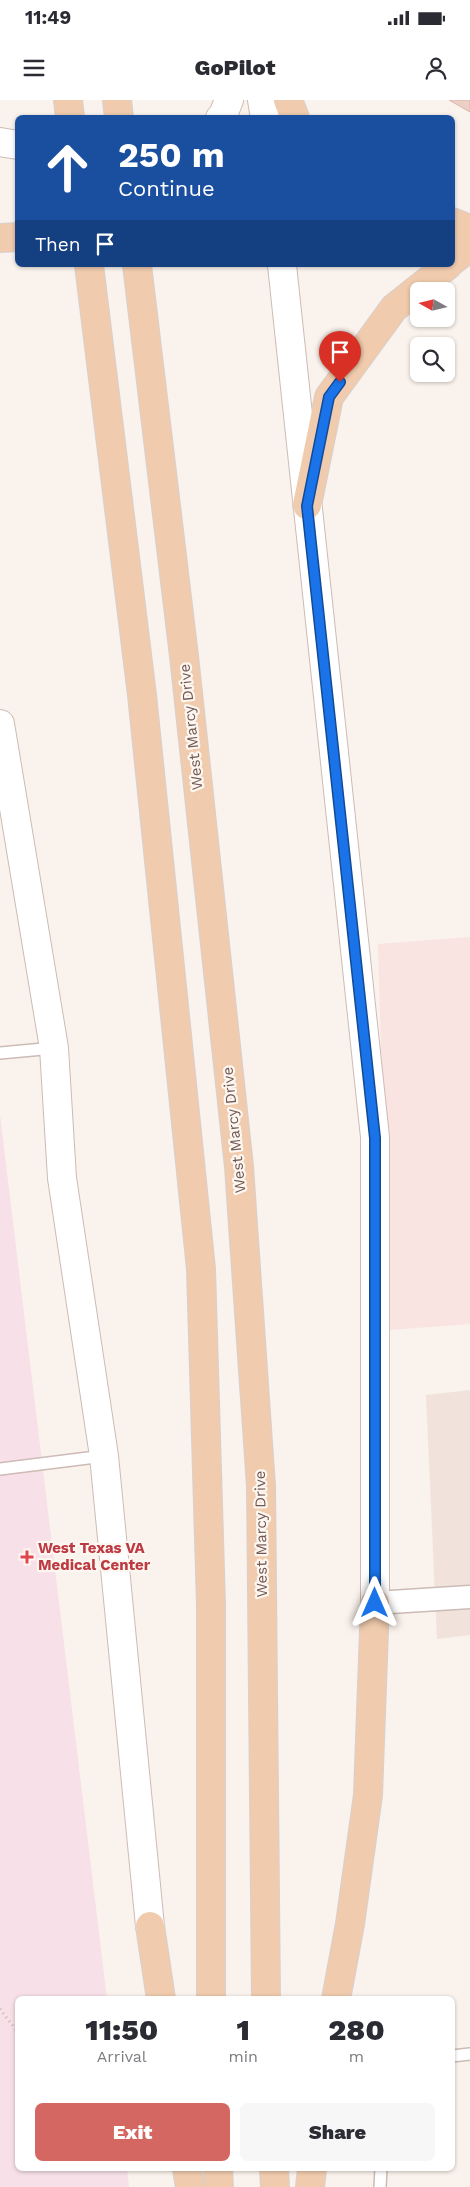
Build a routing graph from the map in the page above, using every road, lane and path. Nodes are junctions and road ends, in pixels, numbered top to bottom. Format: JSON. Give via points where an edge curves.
{"nodes":[{"id":1,"x":68,"y":100,"type":"edge"},
{"id":2,"x":117,"y":100,"type":"edge"},
{"id":3,"x":228,"y":100,"type":"edge"},
{"id":4,"x":262,"y":100,"type":"edge"},
{"id":5,"x":288,"y":100,"type":"edge"},
{"id":6,"x":70,"y":115,"type":"edge"},
{"id":7,"x":119,"y":115,"type":"edge"},
{"id":8,"x":223,"y":115,"type":"edge"},
{"id":9,"x":264,"y":115,"type":"edge"},
{"id":10,"x":294,"y":115,"type":"edge"},
{"id":11,"x":0,"y":142,"type":"edge"},
{"id":12,"x":15,"y":144,"type":"edge"},
{"id":13,"x":455,"y":223,"type":"edge"},
{"id":14,"x":470,"y":229,"type":"edge"},
{"id":15,"x":455,"y":234,"type":"edge"},
{"id":16,"x":470,"y":235,"type":"edge"},
{"id":17,"x":15,"y":237,"type":"edge"},
{"id":18,"x":0,"y":238,"type":"edge"},
{"id":19,"x":470,"y":247,"type":"edge"},
{"id":20,"x":455,"y":259,"type":"edge"},
{"id":21,"x":89,"y":267,"type":"edge"},
{"id":22,"x":137,"y":267,"type":"edge"},
{"id":23,"x":282,"y":267,"type":"edge"},
{"id":24,"x":445,"y":267,"type":"edge"},
{"id":25,"x":307,"y":506,"type":"junction"},
{"id":26,"x":0,"y":724,"type":"edge"},
{"id":27,"x":54,"y":1048,"type":"junction"},
{"id":28,"x":0,"y":1053,"type":"edge"},
{"id":29,"x":104,"y":1456,"type":"junction"},
{"id":30,"x":0,"y":1469,"type":"edge"},
{"id":31,"x":470,"y":1597,"type":"edge"},
{"id":32,"x":375,"y":1603,"type":"junction"},
{"id":33,"x":150,"y":1926,"type":"joint"},
{"id":34,"x":161,"y":1996,"type":"edge"},
{"id":35,"x":211,"y":1996,"type":"edge"},
{"id":36,"x":266,"y":1996,"type":"edge"},
{"id":37,"x":337,"y":1996,"type":"edge"},
{"id":38,"x":0,"y":2009,"type":"edge"},
{"id":39,"x":15,"y":2029,"type":"edge"},
{"id":40,"x":470,"y":2054,"type":"edge"},
{"id":41,"x":455,"y":2056,"type":"edge"},
{"id":42,"x":187,"y":2171,"type":"edge"},
{"id":43,"x":218,"y":2171,"type":"edge"},
{"id":44,"x":274,"y":2171,"type":"edge"},
{"id":45,"x":312,"y":2171,"type":"edge"},
{"id":46,"x":381,"y":2171,"type":"edge"},
{"id":47,"x":190,"y":2187,"type":"edge"},
{"id":48,"x":220,"y":2187,"type":"edge"},
{"id":49,"x":275,"y":2187,"type":"edge"},
{"id":50,"x":310,"y":2187,"type":"edge"},
{"id":51,"x":380,"y":2187,"type":"edge"}],
"edges":[{"from":1,"to":6,"type":"main road"},
{"from":2,"to":7,"type":"main road"},
{"from":3,"to":8,"type":"street"},
{"from":4,"to":9,"type":"street"},
{"from":5,"to":10,"type":"main road"},
{"from":11,"to":12,"type":"street"},
{"from":13,"to":14,"type":"main road"},
{"from":15,"to":16,"type":"main road"},
{"from":17,"to":18,"type":"main road"},
{"from":19,"to":20,"type":"main road"},
{"from":21,"to":35,"type":"main road","via":[[142,695],[201,1269],[211,1605]]},
{"from":22,"to":36,"type":"main road","name":"West Marcy Drive","via":[[184,656],[239,1167],[261,1486]]},
{"from":23,"to":25,"type":"street"},
{"from":24,"to":25,"type":"main road","via":[[394,308],[329,397]]},
{"from":25,"to":32,"type":"street","via":[[375,1138]]},
{"from":26,"to":27,"type":"street"},
{"from":27,"to":28,"type":"lane"},
{"from":27,"to":29,"type":"street","via":[[62,1178]]},
{"from":29,"to":30,"type":"lane"},
{"from":29,"to":33,"type":"street"},
{"from":31,"to":32,"type":"street"},
{"from":32,"to":37,"type":"main road","via":[[368,1795]]},
{"from":33,"to":34,"type":"main road"},
{"from":38,"to":39,"type":"path"},
{"from":40,"to":41,"type":"lane"},
{"from":42,"to":47,"type":"main road"},
{"from":43,"to":48,"type":"main road"},
{"from":44,"to":49,"type":"main road"},
{"from":45,"to":50,"type":"main road"},
{"from":46,"to":51,"type":"lane"}]}
